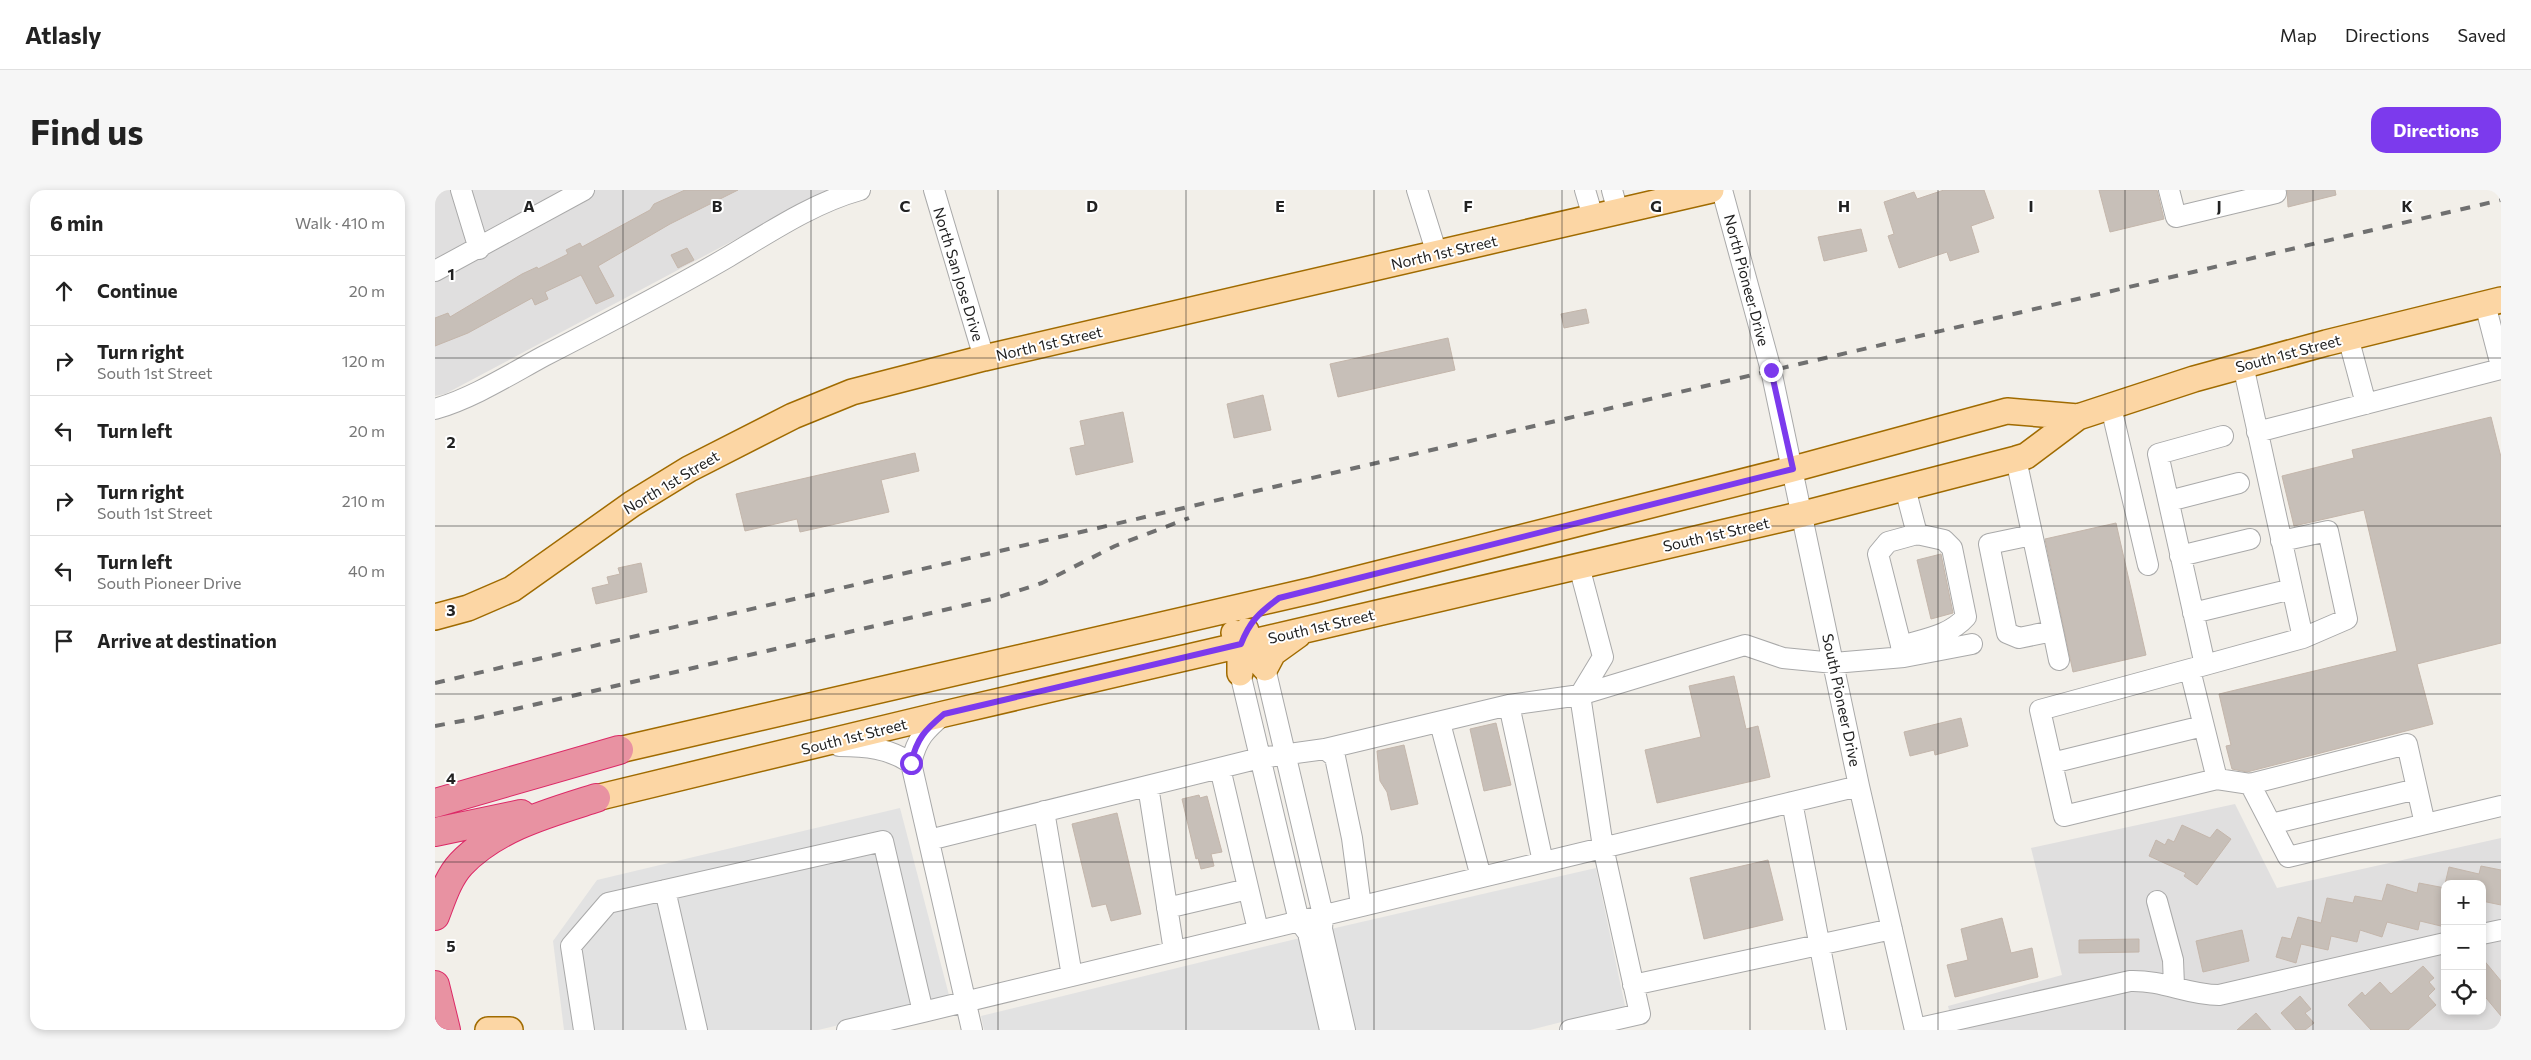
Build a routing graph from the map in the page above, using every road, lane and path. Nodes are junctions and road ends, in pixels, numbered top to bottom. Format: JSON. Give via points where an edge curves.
{"nodes":[{"id":1,"x":461,"y":190,"type":"edge"},
{"id":2,"x":860,"y":190,"type":"edge"},
{"id":3,"x":935,"y":190,"type":"edge"},
{"id":4,"x":1417,"y":190,"type":"edge"},
{"id":5,"x":1585,"y":190,"type":"edge"},
{"id":6,"x":1711,"y":190,"type":"edge"},
{"id":7,"x":1722,"y":190,"type":"edge"},
{"id":8,"x":2169,"y":190,"type":"edge"},
{"id":9,"x":2275,"y":190,"type":"edge"},
{"id":10,"x":578,"y":191,"type":"edge"},
{"id":11,"x":2218,"y":199,"type":"edge"},
{"id":12,"x":1615,"y":201,"type":"edge"},
{"id":13,"x":1593,"y":217,"type":"junction"},
{"id":14,"x":479,"y":249,"type":"junction"},
{"id":15,"x":1437,"y":254,"type":"junction"},
{"id":16,"x":435,"y":271,"type":"edge"},
{"id":17,"x":2493,"y":302,"type":"edge"},
{"id":18,"x":2348,"y":337,"type":"junction"},
{"id":19,"x":984,"y":358,"type":"junction"},
{"id":20,"x":2243,"y":366,"type":"junction"},
{"id":21,"x":2501,"y":367,"type":"edge"},
{"id":22,"x":1771,"y":370,"type":"joint"},
{"id":23,"x":2366,"y":404,"type":"junction"},
{"id":24,"x":2111,"y":406,"type":"junction"},
{"id":25,"x":435,"y":409,"type":"edge"},
{"id":26,"x":2078,"y":417,"type":"junction"},
{"id":27,"x":2257,"y":432,"type":"junction"},
{"id":28,"x":2223,"y":436,"type":"dead end"},
{"id":29,"x":2015,"y":459,"type":"junction"},
{"id":30,"x":1793,"y":469,"type":"junction"},
{"id":31,"x":2239,"y":483,"type":"dead end"},
{"id":32,"x":1905,"y":488,"type":"junction"},
{"id":33,"x":2169,"y":501,"type":"junction"},
{"id":34,"x":1803,"y":514,"type":"junction"},
{"id":35,"x":1917,"y":534,"type":"junction"},
{"id":36,"x":2032,"y":534,"type":"junction"},
{"id":37,"x":2250,"y":540,"type":"dead end"},
{"id":38,"x":2281,"y":541,"type":"junction"},
{"id":39,"x":2180,"y":556,"type":"junction"},
{"id":40,"x":2147,"y":565,"type":"dead end"},
{"id":41,"x":1579,"y":566,"type":"junction"},
{"id":42,"x":2292,"y":589,"type":"junction"},
{"id":43,"x":1279,"y":598,"type":"junction"},
{"id":44,"x":2193,"y":613,"type":"junction"},
{"id":45,"x":1204,"y":616,"type":"junction"},
{"id":46,"x":435,"y":617,"type":"edge"},
{"id":47,"x":1309,"y":629,"type":"junction"},
{"id":48,"x":2053,"y":631,"type":"junction"},
{"id":49,"x":2303,"y":638,"type":"junction"},
{"id":50,"x":1243,"y":643,"type":"junction"},
{"id":51,"x":1972,"y":644,"type":"dead end"},
{"id":52,"x":1902,"y":652,"type":"junction"},
{"id":53,"x":2059,"y":660,"type":"dead end"},
{"id":54,"x":1168,"y":662,"type":"junction"},
{"id":55,"x":1834,"y":663,"type":"junction"},
{"id":56,"x":1265,"y":668,"type":"junction"},
{"id":57,"x":2197,"y":668,"type":"junction"},
{"id":58,"x":1240,"y":672,"type":"junction"},
{"id":59,"x":1580,"y":695,"type":"junction"},
{"id":60,"x":1509,"y":705,"type":"junction"},
{"id":61,"x":944,"y":714,"type":"junction"},
{"id":62,"x":1440,"y":723,"type":"junction"},
{"id":63,"x":2203,"y":726,"type":"junction"},
{"id":64,"x":810,"y":746,"type":"junction"},
{"id":65,"x":1325,"y":749,"type":"junction"},
{"id":66,"x":619,"y":750,"type":"junction"},
{"id":67,"x":1286,"y":754,"type":"junction"},
{"id":68,"x":1260,"y":758,"type":"junction"},
{"id":69,"x":911,"y":763,"type":"junction"},
{"id":70,"x":2052,"y":764,"type":"junction"},
{"id":71,"x":1220,"y":768,"type":"junction"},
{"id":72,"x":2217,"y":779,"type":"junction"},
{"id":73,"x":2250,"y":784,"type":"junction"},
{"id":74,"x":1147,"y":786,"type":"junction"},
{"id":75,"x":1859,"y":786,"type":"junction"},
{"id":76,"x":435,"y":788,"type":"edge"},
{"id":77,"x":2417,"y":789,"type":"junction"},
{"id":78,"x":596,"y":798,"type":"junction"},
{"id":79,"x":1792,"y":802,"type":"junction"},
{"id":80,"x":435,"y":803,"type":"edge"},
{"id":81,"x":2501,"y":806,"type":"edge"},
{"id":82,"x":1044,"y":811,"type":"junction"},
{"id":83,"x":2271,"y":824,"type":"junction"},
{"id":84,"x":2425,"y":824,"type":"junction"},
{"id":85,"x":435,"y":832,"type":"edge"},
{"id":86,"x":929,"y":840,"type":"junction"},
{"id":87,"x":1603,"y":847,"type":"junction"},
{"id":88,"x":1543,"y":862,"type":"junction"},
{"id":89,"x":1481,"y":877,"type":"junction"},
{"id":90,"x":1248,"y":889,"type":"junction"},
{"id":91,"x":665,"y":890,"type":"junction"},
{"id":92,"x":2157,"y":901,"type":"dead end"},
{"id":93,"x":1361,"y":906,"type":"junction"},
{"id":94,"x":1167,"y":908,"type":"junction"},
{"id":95,"x":1323,"y":915,"type":"junction"},
{"id":96,"x":435,"y":916,"type":"edge"},
{"id":97,"x":1299,"y":921,"type":"junction"},
{"id":98,"x":1892,"y":929,"type":"junction"},
{"id":99,"x":1258,"y":930,"type":"junction"},
{"id":100,"x":2501,"y":930,"type":"edge"},
{"id":101,"x":2486,"y":933,"type":"edge"},
{"id":102,"x":1819,"y":944,"type":"junction"},
{"id":103,"x":2441,"y":944,"type":"edge"},
{"id":104,"x":1174,"y":951,"type":"junction"},
{"id":105,"x":1072,"y":976,"type":"junction"},
{"id":106,"x":435,"y":985,"type":"edge"},
{"id":107,"x":1633,"y":985,"type":"junction"},
{"id":108,"x":2174,"y":986,"type":"junction"},
{"id":109,"x":966,"y":1002,"type":"junction"},
{"id":110,"x":923,"y":1012,"type":"junction"},
{"id":111,"x":1642,"y":1022,"type":"edge"},
{"id":112,"x":446,"y":1030,"type":"edge"},
{"id":113,"x":488,"y":1030,"type":"edge"},
{"id":114,"x":510,"y":1030,"type":"edge"},
{"id":115,"x":584,"y":1030,"type":"edge"},
{"id":116,"x":697,"y":1030,"type":"edge"},
{"id":117,"x":847,"y":1030,"type":"edge"},
{"id":118,"x":972,"y":1030,"type":"edge"},
{"id":119,"x":1330,"y":1030,"type":"edge"},
{"id":120,"x":1345,"y":1030,"type":"edge"},
{"id":121,"x":1570,"y":1030,"type":"edge"},
{"id":122,"x":1836,"y":1030,"type":"edge"},
{"id":123,"x":1915,"y":1030,"type":"edge"}],
"edges":[{"from":1,"to":14,"type":"street"},
{"from":2,"to":25,"type":"street","via":[[838,196],[785,223],[680,285],[492,384]]},
{"from":3,"to":19,"type":"street","name":"North San Jose Drive"},
{"from":4,"to":15,"type":"street"},
{"from":5,"to":13,"type":"street"},
{"from":6,"to":12,"type":"main road","name":"North 1st Street"},
{"from":7,"to":22,"type":"street","name":"North Pioneer Drive"},
{"from":8,"to":11,"type":"street","via":[[2176,217]]},
{"from":9,"to":11,"type":"street","via":[[2276,193]]},
{"from":10,"to":14,"type":"street"},
{"from":12,"to":13,"type":"main road","name":"North 1st Street"},
{"from":13,"to":15,"type":"main road","name":"North 1st Street"},
{"from":14,"to":16,"type":"street"},
{"from":15,"to":19,"type":"main road","name":"North 1st Street"},
{"from":17,"to":18,"type":"main road","name":"South 1st Street"},
{"from":17,"to":21,"type":"street"},
{"from":18,"to":20,"type":"main road","name":"South 1st Street"},
{"from":18,"to":23,"type":"street"},
{"from":19,"to":46,"type":"main road","name":"North 1st Street","via":[[852,392],[793,416],[689,469],[632,504],[512,589],[468,608]]},
{"from":20,"to":24,"type":"main road","name":"South 1st Street"},
{"from":20,"to":27,"type":"street"},
{"from":21,"to":23,"type":"street"},
{"from":22,"to":30,"type":"street","name":"South Pioneer Drive"},
{"from":23,"to":27,"type":"street"},
{"from":24,"to":26,"type":"main road","name":"South 1st Street"},
{"from":24,"to":40,"type":"street"},
{"from":26,"to":29,"type":"main road","name":"South 1st Street","via":[[2025,456]]},
{"from":26,"to":30,"type":"main road","name":"South 1st Street","via":[[2007,411]]},
{"from":27,"to":38,"type":"street"},
{"from":28,"to":33,"type":"street","via":[[2158,454]]},
{"from":29,"to":32,"type":"main road","name":"South 1st Street"},
{"from":29,"to":36,"type":"street"},
{"from":30,"to":34,"type":"street","name":"South Pioneer Drive"},
{"from":30,"to":43,"type":"main road","name":"South 1st Street"},
{"from":31,"to":33,"type":"street"},
{"from":32,"to":34,"type":"main road","name":"South 1st Street"},
{"from":32,"to":35,"type":"street"},
{"from":33,"to":39,"type":"street"},
{"from":34,"to":41,"type":"main road","name":"South 1st Street"},
{"from":34,"to":55,"type":"street","name":"South Pioneer Drive"},
{"from":35,"to":52,"type":"street","via":[[1888,542],[1878,554]]},
{"from":35,"to":52,"type":"street","via":[[1944,540],[1952,548],[1966,617],[1957,627]]},
{"from":36,"to":48,"type":"street"},
{"from":36,"to":48,"type":"street","via":[[1989,544],[2007,633],[2019,638]]},
{"from":37,"to":39,"type":"street"},
{"from":38,"to":42,"type":"street"},
{"from":38,"to":49,"type":"street","via":[[2329,531],[2347,619]]},
{"from":39,"to":44,"type":"street"},
{"from":41,"to":47,"type":"main road","name":"South 1st Street"},
{"from":41,"to":59,"type":"street","via":[[1603,657]]},
{"from":42,"to":44,"type":"street"},
{"from":42,"to":49,"type":"street"},
{"from":43,"to":45,"type":"main road","name":"South 1st Street"},
{"from":43,"to":50,"type":"main road","via":[[1258,614],[1247,628]]},
{"from":44,"to":57,"type":"street"},
{"from":45,"to":50,"type":"main road","via":[[1229,628]]},
{"from":45,"to":66,"type":"main road","name":"South 1st Street"},
{"from":47,"to":50,"type":"main road","name":"South 1st Street"},
{"from":47,"to":56,"type":"main road","via":[[1273,652]]},
{"from":48,"to":53,"type":"street"},
{"from":49,"to":57,"type":"street"},
{"from":50,"to":54,"type":"main road","name":"South 1st Street"},
{"from":50,"to":56,"type":"main road"},
{"from":50,"to":58,"type":"main road"},
{"from":51,"to":52,"type":"street"},
{"from":52,"to":55,"type":"street"},
{"from":54,"to":58,"type":"main road","via":[[1212,662]]},
{"from":54,"to":61,"type":"main road","name":"South 1st Street"},
{"from":55,"to":59,"type":"street","via":[[1783,658],[1745,646]]},
{"from":55,"to":75,"type":"street","name":"South Pioneer Drive"},
{"from":56,"to":67,"type":"street"},
{"from":57,"to":63,"type":"street"},
{"from":57,"to":70,"type":"street","via":[[2040,710]]},
{"from":58,"to":68,"type":"street"},
{"from":59,"to":60,"type":"street"},
{"from":59,"to":87,"type":"street"},
{"from":60,"to":62,"type":"street"},
{"from":60,"to":88,"type":"street"},
{"from":61,"to":64,"type":"main road","name":"South 1st Street"},
{"from":61,"to":69,"type":"street","via":[[915,744]]},
{"from":62,"to":65,"type":"street"},
{"from":62,"to":89,"type":"street"},
{"from":63,"to":70,"type":"street"},
{"from":63,"to":72,"type":"street"},
{"from":64,"to":69,"type":"street","via":[[864,746],[888,750]]},
{"from":64,"to":78,"type":"main road","name":"South 1st Street"},
{"from":65,"to":67,"type":"street"},
{"from":65,"to":93,"type":"street","via":[[1335,757],[1352,838]]},
{"from":66,"to":76,"type":"highway","name":"South 1st Street"},
{"from":66,"to":80,"type":"highway"},
{"from":67,"to":68,"type":"street"},
{"from":67,"to":95,"type":"street"},
{"from":68,"to":71,"type":"street"},
{"from":68,"to":97,"type":"street"},
{"from":69,"to":86,"type":"street"},
{"from":70,"to":72,"type":"street","via":[[2064,816]]},
{"from":71,"to":74,"type":"street"},
{"from":71,"to":90,"type":"street"},
{"from":72,"to":73,"type":"street"},
{"from":73,"to":77,"type":"street","via":[[2407,744]]},
{"from":73,"to":83,"type":"street"},
{"from":74,"to":82,"type":"street"},
{"from":74,"to":94,"type":"street"},
{"from":75,"to":79,"type":"street"},
{"from":75,"to":98,"type":"street","name":"South Pioneer Drive"},
{"from":77,"to":83,"type":"street"},
{"from":77,"to":84,"type":"street"},
{"from":78,"to":85,"type":"highway","name":"South 1st Street"},
{"from":78,"to":96,"type":"highway","via":[[518,826],[491,841],[461,864],[452,876]]},
{"from":79,"to":87,"type":"street"},
{"from":79,"to":102,"type":"street"},
{"from":81,"to":84,"type":"street"},
{"from":82,"to":86,"type":"street"},
{"from":82,"to":105,"type":"street"},
{"from":83,"to":84,"type":"street","via":[[2288,857]]},
{"from":86,"to":109,"type":"street"},
{"from":87,"to":88,"type":"street"},
{"from":87,"to":107,"type":"street"},
{"from":88,"to":89,"type":"street"},
{"from":89,"to":93,"type":"street"},
{"from":90,"to":94,"type":"street"},
{"from":90,"to":99,"type":"street"},
{"from":91,"to":110,"type":"street","via":[[883,841]]},
{"from":91,"to":115,"type":"street","via":[[608,903],[571,946]]},
{"from":91,"to":116,"type":"street"},
{"from":92,"to":108,"type":"street","via":[[2173,960]]},
{"from":93,"to":95,"type":"street"},
{"from":94,"to":104,"type":"street"},
{"from":95,"to":97,"type":"street"},
{"from":95,"to":120,"type":"street","via":[[1322,930]]},
{"from":97,"to":99,"type":"street"},
{"from":97,"to":119,"type":"street","via":[[1308,933]]},
{"from":98,"to":102,"type":"street"},
{"from":98,"to":123,"type":"street","name":"South Pioneer Drive"},
{"from":99,"to":104,"type":"street"},
{"from":100,"to":101,"type":"street"},
{"from":102,"to":107,"type":"street"},
{"from":102,"to":122,"type":"street"},
{"from":103,"to":108,"type":"street","via":[[2219,995],[2197,995]]},
{"from":104,"to":105,"type":"street"},
{"from":105,"to":109,"type":"street"},
{"from":106,"to":112,"type":"highway"},
{"from":107,"to":111,"type":"street"},
{"from":108,"to":123,"type":"street","via":[[2151,980],[2130,981]]},
{"from":109,"to":110,"type":"street"},
{"from":109,"to":118,"type":"street"},
{"from":110,"to":117,"type":"street"},
{"from":111,"to":121,"type":"street"},
{"from":113,"to":114,"type":"main road"}]}
